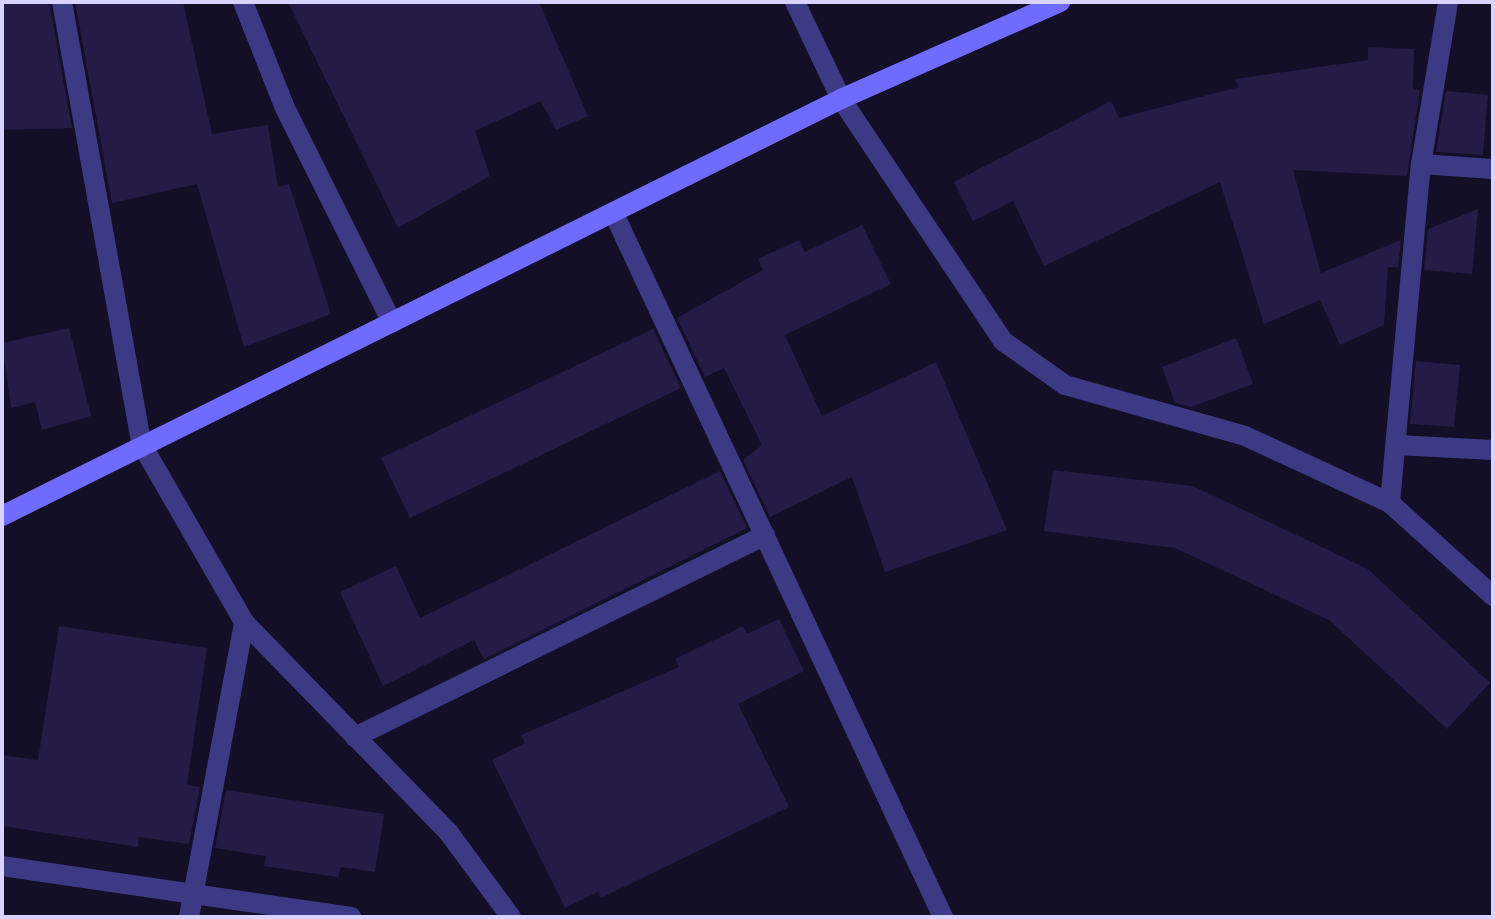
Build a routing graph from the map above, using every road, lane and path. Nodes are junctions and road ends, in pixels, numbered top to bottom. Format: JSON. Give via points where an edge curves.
{"nodes":[{"id":1,"x":62,"y":2,"type":"edge"},
{"id":2,"x":243,"y":2,"type":"edge"},
{"id":3,"x":795,"y":2,"type":"edge"},
{"id":4,"x":1060,"y":2,"type":"edge"},
{"id":5,"x":1448,"y":2,"type":"edge"},
{"id":6,"x":841,"y":99,"type":"junction"},
{"id":7,"x":1421,"y":164,"type":"junction"},
{"id":8,"x":1493,"y":169,"type":"edge"},
{"id":9,"x":614,"y":214,"type":"junction"},
{"id":10,"x":392,"y":323,"type":"junction"},
{"id":11,"x":142,"y":445,"type":"junction"},
{"id":12,"x":1396,"y":445,"type":"junction"},
{"id":13,"x":1493,"y":450,"type":"edge"},
{"id":14,"x":1390,"y":503,"type":"junction"},
{"id":15,"x":2,"y":516,"type":"edge"},
{"id":16,"x":765,"y":535,"type":"junction"},
{"id":17,"x":1493,"y":596,"type":"edge"},
{"id":18,"x":244,"y":622,"type":"junction"},
{"id":19,"x":355,"y":737,"type":"junction"},
{"id":20,"x":2,"y":866,"type":"edge"},
{"id":21,"x":194,"y":891,"type":"junction"},
{"id":22,"x":189,"y":917,"type":"edge"},
{"id":23,"x":351,"y":917,"type":"edge"},
{"id":24,"x":511,"y":917,"type":"edge"},
{"id":25,"x":943,"y":917,"type":"edge"}],
"edges":[{"from":1,"to":11,"type":"street"},
{"from":2,"to":10,"type":"street","via":[[285,108]]},
{"from":3,"to":6,"type":"street"},
{"from":4,"to":6,"type":"street"},
{"from":5,"to":7,"type":"street"},
{"from":6,"to":9,"type":"street"},
{"from":6,"to":14,"type":"street","via":[[1003,341],[1065,385],[1245,436]]},
{"from":7,"to":8,"type":"street"},
{"from":7,"to":12,"type":"street"},
{"from":9,"to":10,"type":"street"},
{"from":9,"to":16,"type":"street"},
{"from":10,"to":11,"type":"street"},
{"from":11,"to":15,"type":"street"},
{"from":11,"to":18,"type":"street"},
{"from":12,"to":13,"type":"street"},
{"from":12,"to":14,"type":"street"},
{"from":14,"to":17,"type":"street"},
{"from":16,"to":19,"type":"street"},
{"from":16,"to":25,"type":"street"},
{"from":18,"to":19,"type":"street"},
{"from":18,"to":21,"type":"street"},
{"from":19,"to":24,"type":"street","via":[[449,833]]},
{"from":20,"to":21,"type":"street"},
{"from":21,"to":22,"type":"street"},
{"from":21,"to":23,"type":"street"}]}
